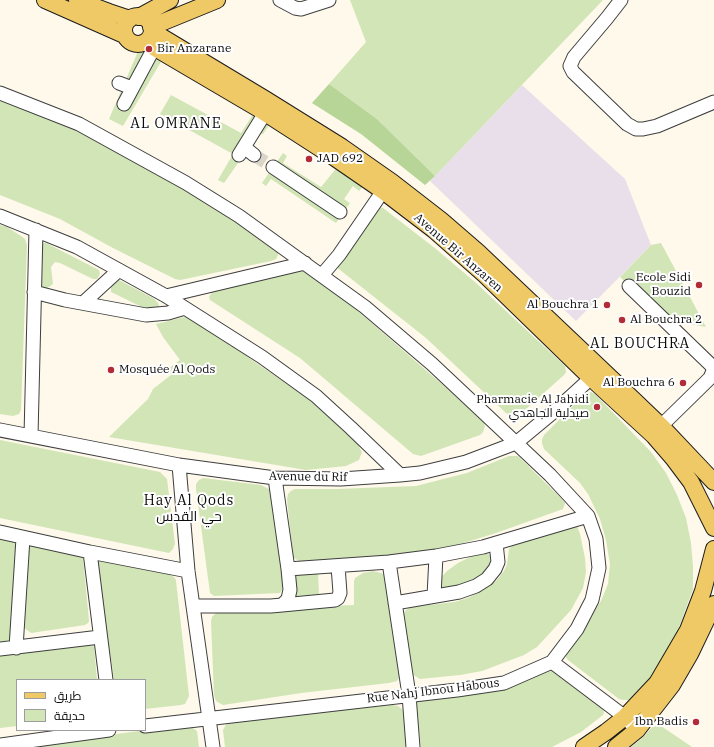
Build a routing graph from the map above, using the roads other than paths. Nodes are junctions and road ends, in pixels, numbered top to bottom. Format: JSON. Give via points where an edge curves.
{"nodes":[{"id":1,"x":45,"y":0,"type":"edge"},
{"id":2,"x":78,"y":0,"type":"edge"},
{"id":3,"x":170,"y":0,"type":"edge"},
{"id":4,"x":280,"y":0,"type":"edge"},
{"id":5,"x":329,"y":0,"type":"edge"},
{"id":6,"x":620,"y":0,"type":"edge"},
{"id":7,"x":207,"y":2,"type":"edge"},
{"id":8,"x":187,"y":12,"type":"junction"},
{"id":9,"x":145,"y":31,"type":"junction"},
{"id":10,"x":124,"y":35,"type":"junction"},
{"id":11,"x":177,"y":46,"type":"junction"},
{"id":12,"x":119,"y":83,"type":"dead end"},
{"id":13,"x":132,"y":88,"type":"junction"},
{"id":14,"x":0,"y":93,"type":"edge"},
{"id":15,"x":714,"y":102,"type":"edge"},
{"id":16,"x":124,"y":104,"type":"dead end"},
{"id":17,"x":265,"y":113,"type":"junction"},
{"id":18,"x":246,"y":152,"type":"dead end"},
{"id":19,"x":273,"y":167,"type":"tunnel mouth"},
{"id":20,"x":383,"y":191,"type":"junction"},
{"id":21,"x":340,"y":212,"type":"dead end"},
{"id":22,"x":0,"y":216,"type":"edge"},
{"id":23,"x":36,"y":230,"type":"junction"},
{"id":24,"x":305,"y":264,"type":"junction"},
{"id":25,"x":119,"y":270,"type":"junction"},
{"id":26,"x":322,"y":275,"type":"junction"},
{"id":27,"x":629,"y":286,"type":"dead end"},
{"id":28,"x":34,"y":292,"type":"junction"},
{"id":29,"x":166,"y":296,"type":"junction"},
{"id":30,"x":83,"y":303,"type":"junction"},
{"id":31,"x":185,"y":308,"type":"junction"},
{"id":32,"x":713,"y":371,"type":"edge"},
{"id":33,"x":591,"y":378,"type":"junction"},
{"id":34,"x":661,"y":426,"type":"junction"},
{"id":35,"x":0,"y":430,"type":"edge"},
{"id":36,"x":32,"y":436,"type":"junction"},
{"id":37,"x":516,"y":443,"type":"junction"},
{"id":38,"x":179,"y":465,"type":"junction"},
{"id":39,"x":400,"y":475,"type":"junction"},
{"id":40,"x":275,"y":478,"type":"junction"},
{"id":41,"x":714,"y":482,"type":"edge"},
{"id":42,"x":588,"y":516,"type":"junction"},
{"id":43,"x":714,"y":528,"type":"edge"},
{"id":44,"x":0,"y":532,"type":"edge"},
{"id":45,"x":23,"y":538,"type":"junction"},
{"id":46,"x":496,"y":543,"type":"junction"},
{"id":47,"x":714,"y":549,"type":"edge"},
{"id":48,"x":90,"y":552,"type":"junction"},
{"id":49,"x":436,"y":556,"type":"junction"},
{"id":50,"x":389,"y":562,"type":"junction"},
{"id":51,"x":338,"y":566,"type":"junction"},
{"id":52,"x":288,"y":569,"type":"junction"},
{"id":53,"x":188,"y":571,"type":"junction"},
{"id":54,"x":434,"y":596,"type":"junction"},
{"id":55,"x":395,"y":603,"type":"junction"},
{"id":56,"x":714,"y":604,"type":"edge"},
{"id":57,"x":282,"y":605,"type":"junction"},
{"id":58,"x":194,"y":606,"type":"junction"},
{"id":59,"x":100,"y":637,"type":"junction"},
{"id":60,"x":16,"y":648,"type":"junction"},
{"id":61,"x":0,"y":649,"type":"edge"},
{"id":62,"x":552,"y":662,"type":"junction"},
{"id":63,"x":106,"y":679,"type":"edge"},
{"id":64,"x":409,"y":695,"type":"junction"},
{"id":65,"x":625,"y":717,"type":"junction"},
{"id":66,"x":209,"y":719,"type":"junction"},
{"id":67,"x":146,"y":726,"type":"edge"},
{"id":68,"x":637,"y":730,"type":"junction"},
{"id":69,"x":103,"y":731,"type":"edge"},
{"id":70,"x":27,"y":744,"type":"edge"},
{"id":71,"x":0,"y":745,"type":"edge"},
{"id":72,"x":213,"y":747,"type":"edge"},
{"id":73,"x":413,"y":747,"type":"edge"},
{"id":74,"x":584,"y":747,"type":"edge"},
{"id":75,"x":616,"y":747,"type":"edge"}],
"edges":[{"from":1,"to":10,"type":"main road"},
{"from":2,"to":9,"type":"main road","name":"Avenue Bir Anzaren","via":[[109,12]]},
{"from":3,"to":9,"type":"main road"},
{"from":4,"to":5,"type":"street","via":[[301,9]]},
{"from":6,"to":15,"type":"street","via":[[574,57],[570,66],[573,72],[627,124],[636,129],[657,126]]},
{"from":7,"to":8,"type":"main road"},
{"from":8,"to":9,"type":"main road"},
{"from":8,"to":11,"type":"main road","via":[[177,28]]},
{"from":9,"to":10,"type":"main road","via":[[124,26]]},
{"from":9,"to":10,"type":"main road","via":[[140,44],[131,43]]},
{"from":9,"to":11,"type":"main road","name":"Avenue Bir Anzaren"},
{"from":9,"to":13,"type":"street"},
{"from":9,"to":17,"type":"main road","name":"Avenue Bir Anzaren"},
{"from":11,"to":34,"type":"main road","name":"Avenue Bir Anzaren","via":[[342,147],[441,220],[485,258]]},
{"from":12,"to":13,"type":"street"},
{"from":13,"to":16,"type":"street"},
{"from":14,"to":24,"type":"street","name":"Rue Nahj Ibnou Habous","via":[[79,124],[186,183],[239,216]]},
{"from":17,"to":18,"type":"street"},
{"from":17,"to":20,"type":"main road","name":"Avenue Bir Anzaren"},
{"from":19,"to":21,"type":"street"},
{"from":20,"to":26,"type":"street","via":[[339,256]]},
{"from":20,"to":33,"type":"main road","name":"Avenue Bir Anzaren","via":[[469,260]]},
{"from":22,"to":23,"type":"street"},
{"from":23,"to":25,"type":"street","via":[[77,247]]},
{"from":23,"to":28,"type":"street"},
{"from":24,"to":26,"type":"street","name":"Rue Nahj Ibnou Habous"},
{"from":24,"to":29,"type":"street"},
{"from":25,"to":29,"type":"street"},
{"from":25,"to":30,"type":"street"},
{"from":26,"to":37,"type":"street","name":"Rue Nahj Ibnou Habous","via":[[365,307],[432,364]]},
{"from":27,"to":32,"type":"street","via":[[712,366]]},
{"from":28,"to":30,"type":"street"},
{"from":28,"to":36,"type":"street"},
{"from":29,"to":31,"type":"street"},
{"from":30,"to":31,"type":"street","via":[[146,315]]},
{"from":31,"to":39,"type":"street","via":[[262,357],[316,396]]},
{"from":32,"to":34,"type":"street","via":[[710,378]]},
{"from":33,"to":37,"type":"street","name":"Avenue du Rif"},
{"from":33,"to":43,"type":"main road","name":"Avenue Bir Anzaren","via":[[654,436],[673,458],[690,482]]},
{"from":34,"to":41,"type":"main road","name":"Avenue Bir Anzaren"},
{"from":35,"to":36,"type":"street","name":"Avenue du Rif"},
{"from":36,"to":38,"type":"street","name":"Avenue du Rif"},
{"from":37,"to":39,"type":"street","name":"Avenue du Rif","via":[[466,462]]},
{"from":37,"to":42,"type":"street","name":"Rue Nahj Ibnou Habous"},
{"from":38,"to":40,"type":"street","name":"Avenue du Rif"},
{"from":38,"to":53,"type":"street"},
{"from":39,"to":40,"type":"street","name":"Avenue du Rif","via":[[340,479]]},
{"from":40,"to":52,"type":"street"},
{"from":42,"to":46,"type":"street"},
{"from":42,"to":62,"type":"street","name":"Rue Nahj Ibnou Habous","via":[[596,539],[598,568],[592,600],[577,629]]},
{"from":44,"to":45,"type":"street"},
{"from":45,"to":48,"type":"street"},
{"from":45,"to":60,"type":"street"},
{"from":46,"to":49,"type":"street"},
{"from":46,"to":54,"type":"street","via":[[498,562],[486,579],[459,592]]},
{"from":47,"to":65,"type":"main road","via":[[703,591],[679,647],[657,683]]},
{"from":48,"to":53,"type":"street"},
{"from":48,"to":59,"type":"street"},
{"from":49,"to":50,"type":"street"},
{"from":49,"to":54,"type":"street"},
{"from":50,"to":51,"type":"street"},
{"from":50,"to":55,"type":"street"},
{"from":51,"to":52,"type":"street"},
{"from":51,"to":57,"type":"street","via":[[338,598]]},
{"from":52,"to":57,"type":"street","via":[[290,590],[288,599]]},
{"from":53,"to":58,"type":"street"},
{"from":54,"to":55,"type":"street"},
{"from":55,"to":64,"type":"street"},
{"from":56,"to":68,"type":"main road","via":[[672,685]]},
{"from":57,"to":58,"type":"street"},
{"from":58,"to":66,"type":"street"},
{"from":59,"to":60,"type":"street"},
{"from":59,"to":63,"type":"street"},
{"from":60,"to":61,"type":"street"},
{"from":62,"to":64,"type":"street","name":"Rue Nahj Ibnou Habous","via":[[504,683]]},
{"from":62,"to":65,"type":"street"},
{"from":64,"to":66,"type":"street","name":"Rue Nahj Ibnou Habous"},
{"from":64,"to":73,"type":"street"},
{"from":65,"to":68,"type":"street"},
{"from":65,"to":74,"type":"main road"},
{"from":66,"to":67,"type":"street","name":"Rue Nahj Ibnou Habous"},
{"from":66,"to":72,"type":"street"},
{"from":68,"to":75,"type":"main road"},
{"from":69,"to":70,"type":"street"},
{"from":70,"to":71,"type":"street"}]}
